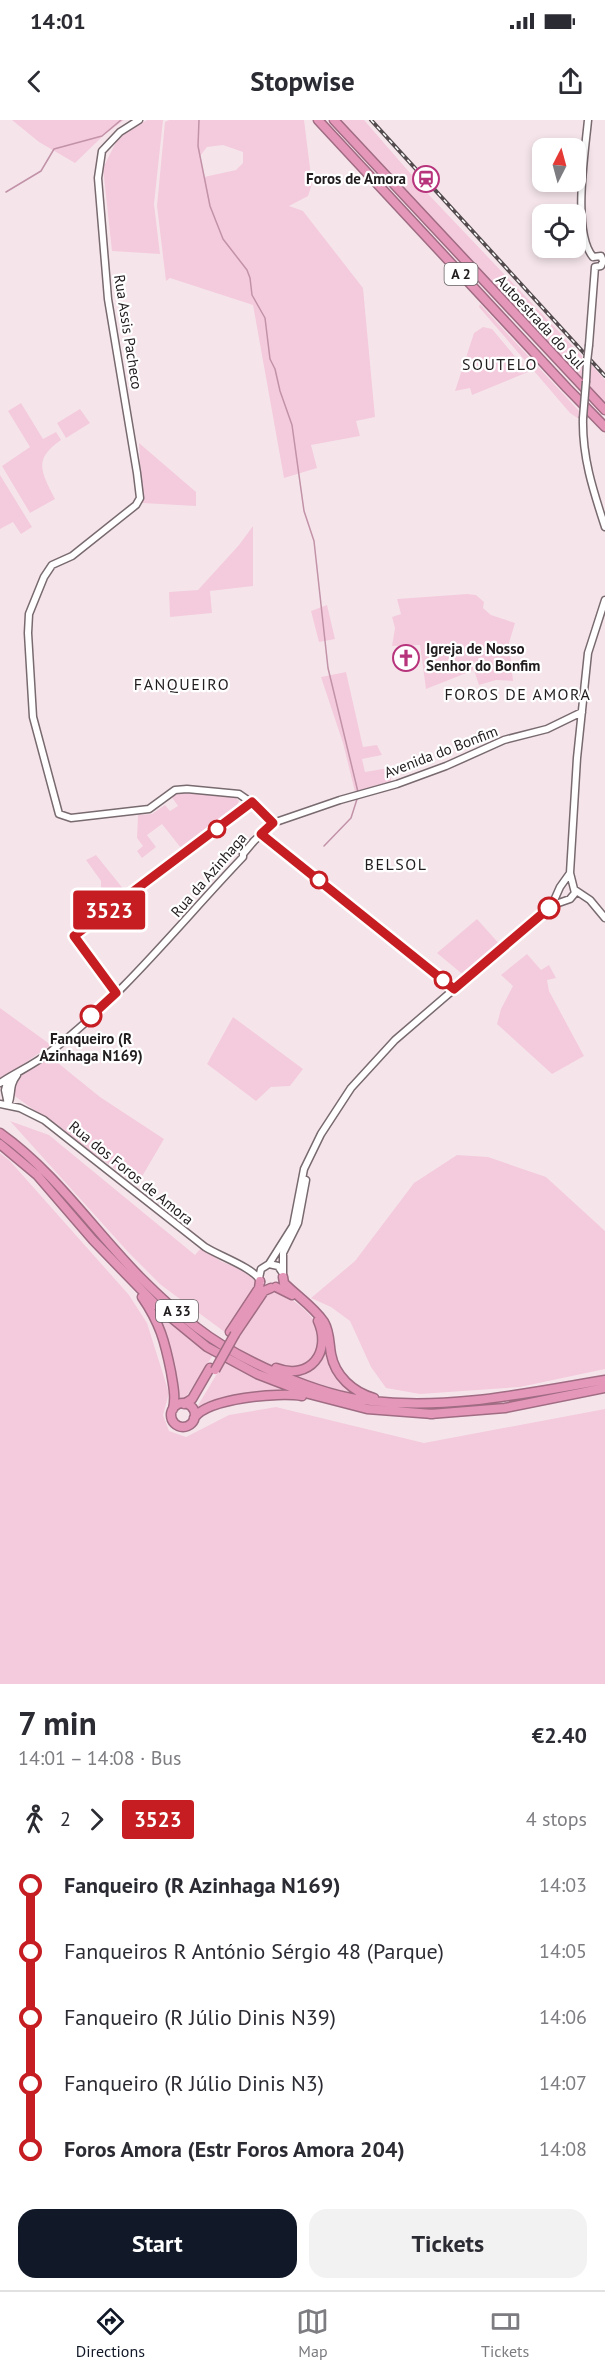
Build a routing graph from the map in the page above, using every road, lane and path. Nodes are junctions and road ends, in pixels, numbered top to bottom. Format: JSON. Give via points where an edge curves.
{"nodes":[{"id":1,"x":139,"y":120,"type":"edge"},
{"id":2,"x":318,"y":120,"type":"edge"},
{"id":3,"x":334,"y":120,"type":"edge"},
{"id":4,"x":588,"y":120,"type":"edge"},
{"id":5,"x":593,"y":257,"type":"junction"},
{"id":6,"x":600,"y":266,"type":"edge"},
{"id":7,"x":605,"y":410,"type":"edge"},
{"id":8,"x":605,"y":427,"type":"edge"},
{"id":9,"x":605,"y":527,"type":"edge"},
{"id":10,"x":605,"y":600,"type":"edge"},
{"id":11,"x":582,"y":712,"type":"junction"},
{"id":12,"x":273,"y":823,"type":"junction"},
{"id":13,"x":570,"y":873,"type":"junction"},
{"id":14,"x":563,"y":884,"type":"junction"},
{"id":15,"x":574,"y":888,"type":"junction"},
{"id":16,"x":559,"y":891,"type":"junction"},
{"id":17,"x":584,"y":896,"type":"junction"},
{"id":18,"x":569,"y":899,"type":"junction"},
{"id":19,"x":552,"y":905,"type":"junction"},
{"id":20,"x":605,"y":918,"type":"edge"},
{"id":21,"x":20,"y":1072,"type":"junction"},
{"id":22,"x":10,"y":1077,"type":"junction"},
{"id":23,"x":0,"y":1083,"type":"edge"},
{"id":24,"x":10,"y":1093,"type":"junction"},
{"id":25,"x":0,"y":1104,"type":"edge"},
{"id":26,"x":8,"y":1105,"type":"junction"},
{"id":27,"x":29,"y":1111,"type":"junction"},
{"id":28,"x":0,"y":1133,"type":"edge"},
{"id":29,"x":0,"y":1144,"type":"edge"},
{"id":30,"x":310,"y":1158,"type":"junction"},
{"id":31,"x":266,"y":1265,"type":"junction"},
{"id":32,"x":118,"y":1266,"type":"junction"},
{"id":33,"x":245,"y":1267,"type":"junction"},
{"id":34,"x":283,"y":1275,"type":"junction"},
{"id":35,"x":260,"y":1280,"type":"junction"},
{"id":36,"x":274,"y":1287,"type":"junction"},
{"id":37,"x":233,"y":1333,"type":"junction"},
{"id":38,"x":233,"y":1350,"type":"junction"},
{"id":39,"x":212,"y":1369,"type":"junction"},
{"id":40,"x":605,"y":1380,"type":"edge"},
{"id":41,"x":605,"y":1388,"type":"edge"},
{"id":42,"x":407,"y":1403,"type":"junction"},
{"id":43,"x":184,"y":1404,"type":"junction"},
{"id":44,"x":173,"y":1409,"type":"junction"},
{"id":45,"x":194,"y":1414,"type":"junction"},
{"id":46,"x":433,"y":1414,"type":"junction"}],
"edges":[{"from":1,"to":12,"type":"street","name":"Rua Assis Pacheco","via":[[120,132],[102,151],[99,205],[108,299],[140,498],[136,506],[75,554],[52,565],[44,577],[29,614],[31,706],[59,814],[71,818],[148,809],[175,790],[187,789],[239,795]]},
{"from":2,"to":8,"type":"highway","name":"Autoestrada do Sul","number":"A 2"},
{"from":3,"to":7,"type":"highway","name":"Autoestrada do Sul","number":"A 2"},
{"from":4,"to":5,"type":"street","via":[[581,222],[587,249]]},
{"from":5,"to":6,"type":"street","via":[[591,262]]},
{"from":5,"to":6,"type":"street","via":[[602,257]]},
{"from":6,"to":9,"type":"street","bridge":true,"via":[[587,362],[583,440],[586,467]]},
{"from":10,"to":11,"type":"street","via":[[588,653]]},
{"from":11,"to":12,"type":"street","name":"Avenida do Bonfim","via":[[547,729],[504,740],[397,784]]},
{"from":11,"to":13,"type":"street"},
{"from":12,"to":21,"type":"street","name":"Rua da Azinhaga","via":[[169,940],[105,1003],[53,1050]]},
{"from":13,"to":14,"type":"street"},
{"from":13,"to":15,"type":"street"},
{"from":14,"to":15,"type":"street"},
{"from":14,"to":16,"type":"street"},
{"from":15,"to":17,"type":"street"},
{"from":15,"to":18,"type":"street"},
{"from":16,"to":18,"type":"street","via":[[562,898]]},
{"from":16,"to":19,"type":"street"},
{"from":17,"to":18,"type":"street"},
{"from":17,"to":20,"type":"street"},
{"from":18,"to":19,"type":"street"},
{"from":19,"to":30,"type":"street","via":[[425,1013],[373,1063],[340,1103]]},
{"from":21,"to":22,"type":"street","name":"Rua da Azinhaga"},
{"from":21,"to":24,"type":"street"},
{"from":22,"to":23,"type":"street","name":"Rua da Azinhaga"},
{"from":22,"to":26,"type":"street","via":[[5,1087]]},
{"from":24,"to":26,"type":"street"},
{"from":24,"to":27,"type":"street"},
{"from":25,"to":26,"type":"street","name":"Rua dos Foros de Amora"},
{"from":26,"to":27,"type":"street","name":"Rua dos Foros de Amora"},
{"from":27,"to":33,"type":"street","name":"Rua dos Foros de Amora","via":[[205,1247]]},
{"from":28,"to":38,"type":"highway","number":"A 33","via":[[51,1176],[118,1254],[170,1305],[197,1328]]},
{"from":29,"to":32,"type":"highway","number":"A 33","via":[[37,1175]]},
{"from":30,"to":31,"type":"street","via":[[292,1226]]},
{"from":30,"to":34,"type":"street","via":[[301,1214],[283,1253]]},
{"from":31,"to":33,"type":"street"},
{"from":31,"to":34,"type":"street","via":[[276,1265]]},
{"from":31,"to":35,"type":"street"},
{"from":32,"to":44,"type":"highway","via":[[148,1305],[164,1335],[176,1398]]},
{"from":32,"to":46,"type":"highway","number":"A 33","via":[[186,1331],[257,1374],[349,1405]]},
{"from":33,"to":35,"type":"street"},
{"from":34,"to":36,"type":"street"},
{"from":34,"to":42,"type":"highway","via":[[284,1283],[323,1321],[333,1364],[350,1386],[372,1398]]},
{"from":35,"to":36,"type":"street","via":[[264,1286]]},
{"from":35,"to":37,"type":"highway"},
{"from":36,"to":37,"type":"highway","via":[[264,1291]]},
{"from":36,"to":38,"type":"highway","via":[[317,1318],[324,1338],[317,1359],[296,1372]]},
{"from":37,"to":39,"type":"highway","bridge":true},
{"from":38,"to":42,"type":"highway","number":"A 33","via":[[273,1372],[330,1392],[359,1400]]},
{"from":39,"to":43,"type":"highway","via":[[192,1399]]},
{"from":39,"to":45,"type":"highway"},
{"from":40,"to":42,"type":"highway","number":"A 33","via":[[486,1400]]},
{"from":41,"to":46,"type":"highway","number":"A 33","via":[[505,1408]]},
{"from":43,"to":44,"type":"highway"},
{"from":43,"to":45,"type":"highway"},
{"from":44,"to":45,"type":"highway","via":[[172,1420],[177,1425],[188,1426]]},
{"from":45,"to":46,"type":"highway","via":[[256,1395],[274,1394],[307,1397],[377,1413]]}]}
